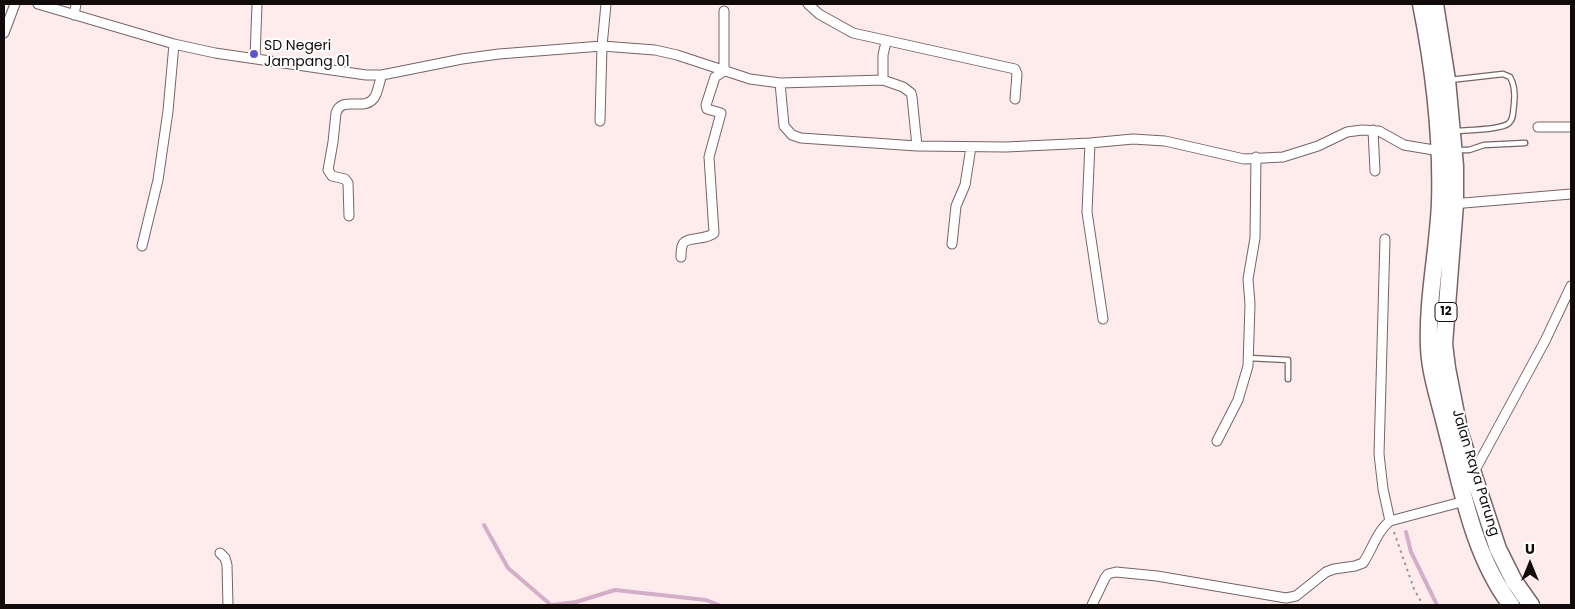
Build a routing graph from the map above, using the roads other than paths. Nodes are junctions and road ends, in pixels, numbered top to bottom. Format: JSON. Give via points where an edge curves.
{"nodes":[{"id":1,"x":15,"y":4,"type":"edge"},
{"id":2,"x":38,"y":4,"type":"edge"},
{"id":3,"x":76,"y":4,"type":"edge"},
{"id":4,"x":257,"y":4,"type":"edge"},
{"id":5,"x":606,"y":4,"type":"edge"},
{"id":6,"x":808,"y":4,"type":"edge"},
{"id":7,"x":1421,"y":4,"type":"edge"},
{"id":8,"x":1435,"y":4,"type":"edge"},
{"id":9,"x":724,"y":11,"type":"dead end"},
{"id":10,"x":74,"y":15,"type":"junction"},
{"id":11,"x":4,"y":33,"type":"edge"},
{"id":12,"x":886,"y":42,"type":"junction"},
{"id":13,"x":174,"y":44,"type":"junction"},
{"id":14,"x":602,"y":46,"type":"junction"},
{"id":15,"x":255,"y":58,"type":"junction"},
{"id":16,"x":724,"y":71,"type":"junction"},
{"id":17,"x":382,"y":75,"type":"junction"},
{"id":18,"x":883,"y":80,"type":"junction"},
{"id":19,"x":1440,"y":81,"type":"junction"},
{"id":20,"x":780,"y":83,"type":"junction"},
{"id":21,"x":1015,"y":100,"type":"dead end"},
{"id":22,"x":600,"y":121,"type":"dead end"},
{"id":23,"x":1538,"y":127,"type":"dead end"},
{"id":24,"x":1571,"y":127,"type":"edge"},
{"id":25,"x":1376,"y":131,"type":"junction"},
{"id":26,"x":1445,"y":132,"type":"junction"},
{"id":27,"x":1090,"y":143,"type":"junction"},
{"id":28,"x":1525,"y":143,"type":"dead end"},
{"id":29,"x":917,"y":146,"type":"junction"},
{"id":30,"x":971,"y":146,"type":"junction"},
{"id":31,"x":1447,"y":150,"type":"junction"},
{"id":32,"x":1256,"y":157,"type":"junction"},
{"id":33,"x":1375,"y":171,"type":"dead end"},
{"id":34,"x":1571,"y":194,"type":"edge"},
{"id":35,"x":1448,"y":204,"type":"junction"},
{"id":36,"x":349,"y":216,"type":"dead end"},
{"id":37,"x":1385,"y":238,"type":"dead end"},
{"id":38,"x":952,"y":244,"type":"dead end"},
{"id":39,"x":142,"y":246,"type":"dead end"},
{"id":40,"x":681,"y":257,"type":"dead end"},
{"id":41,"x":1571,"y":286,"type":"edge"},
{"id":42,"x":1103,"y":319,"type":"dead end"},
{"id":43,"x":1248,"y":358,"type":"junction"},
{"id":44,"x":1288,"y":379,"type":"dead end"},
{"id":45,"x":1217,"y":441,"type":"dead end"},
{"id":46,"x":1474,"y":472,"type":"junction"},
{"id":47,"x":1465,"y":501,"type":"junction"},
{"id":48,"x":1390,"y":521,"type":"junction"},
{"id":49,"x":220,"y":553,"type":"dead end"},
{"id":50,"x":228,"y":605,"type":"edge"},
{"id":51,"x":1092,"y":605,"type":"edge"},
{"id":52,"x":1511,"y":605,"type":"edge"},
{"id":53,"x":1531,"y":605,"type":"edge"}],
"edges":[{"from":1,"to":11,"type":"street"},
{"from":2,"to":10,"type":"street"},
{"from":3,"to":10,"type":"street"},
{"from":4,"to":15,"type":"street"},
{"from":5,"to":14,"type":"street"},
{"from":6,"to":12,"type":"street","via":[[853,33]]},
{"from":7,"to":19,"type":"highway","name":"Jalan Raya Parung","number":"12"},
{"from":8,"to":19,"type":"highway","name":"Jalan Raya Parung","number":"12"},
{"from":9,"to":16,"type":"street"},
{"from":10,"to":13,"type":"street"},
{"from":12,"to":18,"type":"street","via":[[882,55]]},
{"from":12,"to":21,"type":"street","via":[[1012,67],[1017,74]]},
{"from":13,"to":15,"type":"street"},
{"from":13,"to":39,"type":"street","via":[[159,170]]},
{"from":14,"to":16,"type":"street","via":[[655,50]]},
{"from":14,"to":17,"type":"street","via":[[499,54]]},
{"from":14,"to":22,"type":"street"},
{"from":15,"to":17,"type":"street"},
{"from":16,"to":20,"type":"street"},
{"from":16,"to":40,"type":"street","via":[[715,77],[706,105],[707,109],[721,113],[710,157],[714,233],[703,239],[685,241]]},
{"from":17,"to":36,"type":"street","via":[[374,98],[360,105],[342,105],[336,113],[328,170],[332,176],[348,184]]},
{"from":18,"to":20,"type":"street"},
{"from":18,"to":29,"type":"street","via":[[911,93]]},
{"from":19,"to":26,"type":"highway","name":"Jalan Raya Parung","number":"12"},
{"from":19,"to":26,"type":"lane","via":[[1503,74],[1510,77],[1513,84],[1510,122],[1502,126]]},
{"from":20,"to":29,"type":"street","via":[[784,126],[795,137]]},
{"from":23,"to":24,"type":"street"},
{"from":25,"to":31,"type":"street","via":[[1404,145]]},
{"from":25,"to":32,"type":"street","via":[[1347,132],[1283,157]]},
{"from":25,"to":33,"type":"street"},
{"from":26,"to":31,"type":"highway","name":"Jalan Raya Parung","number":"12"},
{"from":27,"to":30,"type":"street"},
{"from":27,"to":32,"type":"street","via":[[1133,139],[1165,141],[1244,159]]},
{"from":27,"to":42,"type":"street","via":[[1087,212]]},
{"from":28,"to":31,"type":"lane"},
{"from":29,"to":30,"type":"street"},
{"from":30,"to":38,"type":"street","via":[[965,185],[956,206]]},
{"from":31,"to":35,"type":"highway","name":"Jalan Raya Parung","number":"12"},
{"from":32,"to":43,"type":"street","via":[[1255,238],[1248,278]]},
{"from":34,"to":35,"type":"street"},
{"from":35,"to":46,"type":"highway","name":"Jalan Raya Parung","number":"12","via":[[1444,344],[1460,434]]},
{"from":35,"to":47,"type":"highway","name":"Jalan Raya Parung","number":"12","via":[[1428,321],[1429,349]]},
{"from":37,"to":48,"type":"street","via":[[1379,454]]},
{"from":41,"to":46,"type":"street"},
{"from":43,"to":44,"type":"lane","via":[[1288,360]]},
{"from":43,"to":45,"type":"street","via":[[1238,400]]},
{"from":46,"to":53,"type":"highway","name":"Jalan Raya Parung","number":"12","via":[[1498,549]]},
{"from":47,"to":48,"type":"street"},
{"from":47,"to":52,"type":"highway","name":"Jalan Raya Parung","number":"12","via":[[1481,552]]},
{"from":48,"to":51,"type":"street","via":[[1374,541],[1363,564],[1326,572],[1294,597],[1116,572],[1105,578]]},
{"from":49,"to":50,"type":"street","via":[[227,565]]}]}
